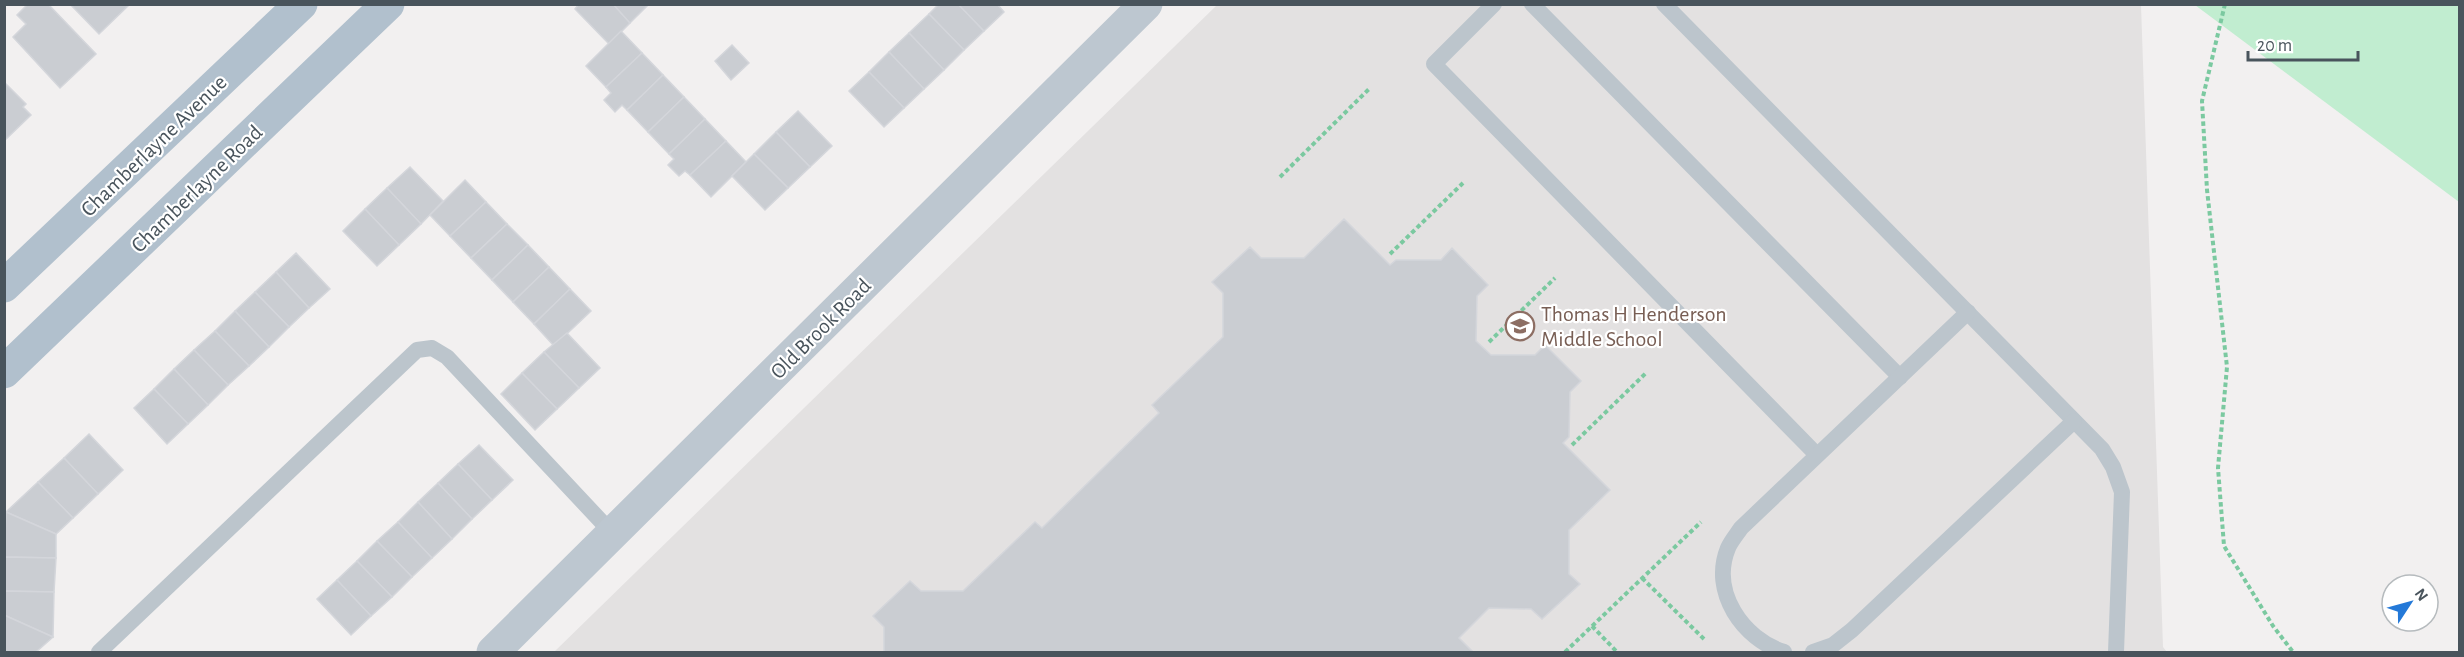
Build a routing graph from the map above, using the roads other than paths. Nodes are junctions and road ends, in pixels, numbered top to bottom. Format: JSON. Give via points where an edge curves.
{"nodes":[{"id":1,"x":301,"y":4,"type":"edge"},
{"id":2,"x":388,"y":4,"type":"edge"},
{"id":3,"x":1146,"y":4,"type":"edge"},
{"id":4,"x":1494,"y":4,"type":"edge"},
{"id":5,"x":1532,"y":4,"type":"edge"},
{"id":6,"x":1664,"y":4,"type":"edge"},
{"id":7,"x":4,"y":286,"type":"edge"},
{"id":8,"x":1968,"y":312,"type":"junction"},
{"id":9,"x":4,"y":372,"type":"edge"},
{"id":10,"x":1900,"y":377,"type":"junction"},
{"id":11,"x":2074,"y":421,"type":"junction"},
{"id":12,"x":1816,"y":454,"type":"junction"},
{"id":13,"x":613,"y":534,"type":"junction"},
{"id":14,"x":99,"y":652,"type":"edge"},
{"id":15,"x":493,"y":652,"type":"edge"},
{"id":16,"x":1784,"y":652,"type":"edge"},
{"id":17,"x":1813,"y":652,"type":"edge"},
{"id":18,"x":2116,"y":652,"type":"edge"}],
"edges":[{"from":1,"to":7,"type":"main road","name":"Chamberlayne Avenue"},
{"from":2,"to":9,"type":"main road","name":"Chamberlayne Road"},
{"from":3,"to":13,"type":"street","name":"Old Brook Road"},
{"from":4,"to":12,"type":"lane","via":[[1434,64]]},
{"from":5,"to":10,"type":"lane"},
{"from":6,"to":8,"type":"lane"},
{"from":8,"to":10,"type":"lane"},
{"from":8,"to":11,"type":"lane"},
{"from":10,"to":12,"type":"lane"},
{"from":11,"to":17,"type":"lane","via":[[1852,630],[1833,645]]},
{"from":11,"to":18,"type":"lane","via":[[2102,448],[2122,492]]},
{"from":12,"to":16,"type":"lane","via":[[1741,528],[1728,547],[1724,567],[1727,600],[1738,617],[1768,647]]},
{"from":13,"to":14,"type":"lane","via":[[447,357],[432,348],[417,350]]},
{"from":13,"to":15,"type":"street","name":"Old Brook Road"}]}
